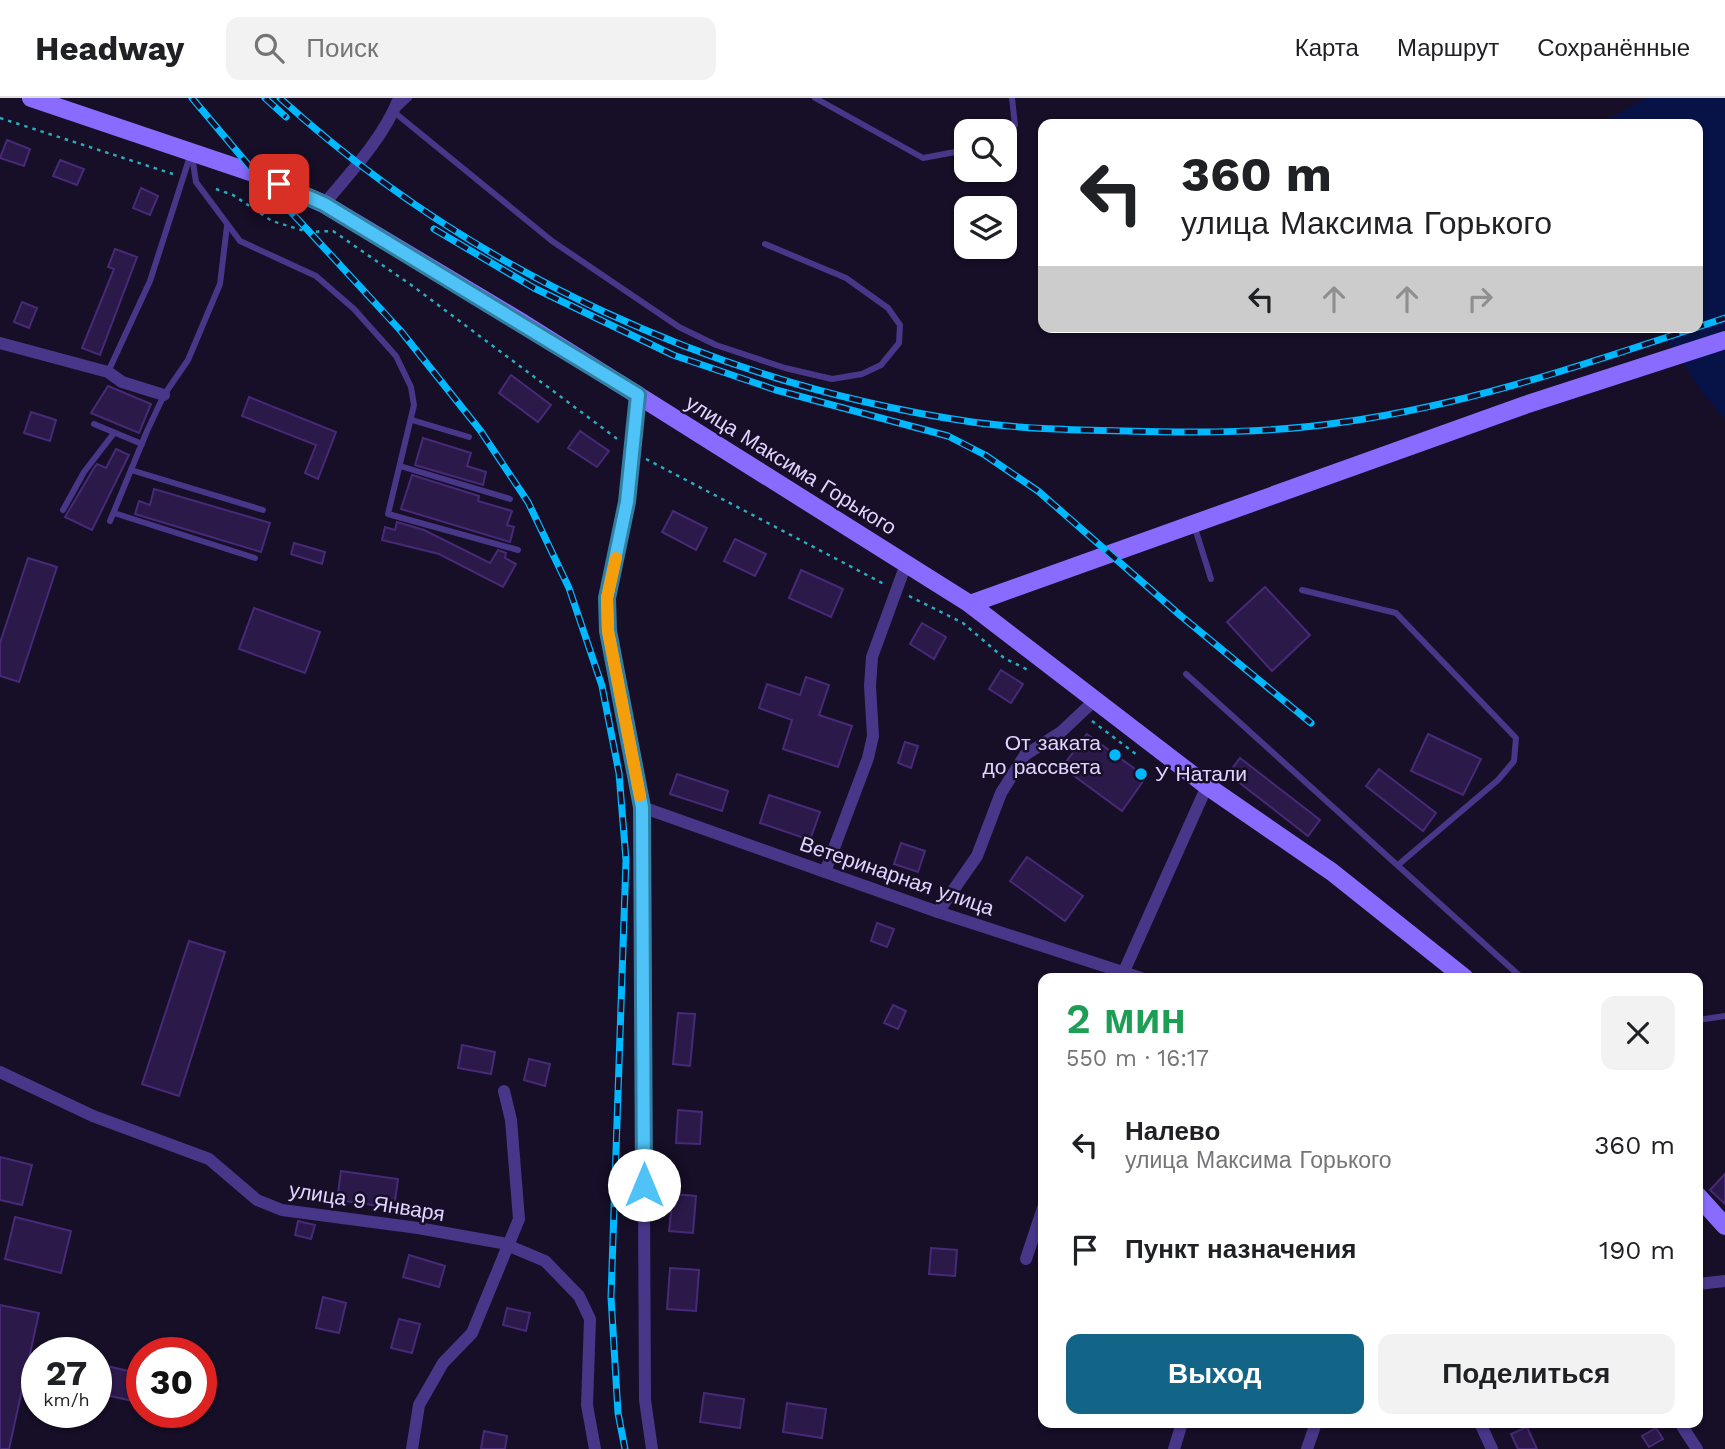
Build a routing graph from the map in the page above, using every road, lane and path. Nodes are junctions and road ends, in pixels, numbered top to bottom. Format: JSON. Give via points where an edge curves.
{"nodes":[{"id":1,"x":31,"y":98,"type":"edge"},
{"id":2,"x":399,"y":98,"type":"edge"},
{"id":3,"x":409,"y":98,"type":"edge"},
{"id":4,"x":815,"y":98,"type":"edge"},
{"id":5,"x":1012,"y":98,"type":"edge"},
{"id":6,"x":394,"y":112,"type":"junction"},
{"id":7,"x":0,"y":118,"type":"edge"},
{"id":8,"x":1014,"y":119,"type":"edge"},
{"id":9,"x":191,"y":151,"type":"junction"},
{"id":10,"x":954,"y":152,"type":"edge"},
{"id":11,"x":182,"y":178,"type":"junction"},
{"id":12,"x":196,"y":182,"type":"junction"},
{"id":13,"x":324,"y":204,"type":"junction"},
{"id":14,"x":227,"y":226,"type":"junction"},
{"id":15,"x":765,"y":243,"type":"dead end"},
{"id":16,"x":1725,"y":340,"type":"edge"},
{"id":17,"x":0,"y":343,"type":"edge"},
{"id":18,"x":108,"y":372,"type":"junction"},
{"id":19,"x":164,"y":395,"type":"junction"},
{"id":20,"x":638,"y":395,"type":"junction"},
{"id":21,"x":412,"y":419,"type":"junction"},
{"id":22,"x":94,"y":424,"type":"dead end"},
{"id":23,"x":114,"y":433,"type":"junction"},
{"id":24,"x":470,"y":438,"type":"dead end"},
{"id":25,"x":142,"y":444,"type":"junction"},
{"id":26,"x":633,"y":450,"type":"junction"},
{"id":27,"x":400,"y":466,"type":"junction"},
{"id":28,"x":131,"y":470,"type":"junction"},
{"id":29,"x":510,"y":499,"type":"dead end"},
{"id":30,"x":63,"y":510,"type":"dead end"},
{"id":31,"x":263,"y":510,"type":"dead end"},
{"id":32,"x":114,"y":513,"type":"junction"},
{"id":33,"x":110,"y":521,"type":"dead end"},
{"id":34,"x":1193,"y":523,"type":"junction"},
{"id":35,"x":518,"y":550,"type":"dead end"},
{"id":36,"x":256,"y":558,"type":"dead end"},
{"id":37,"x":906,"y":564,"type":"junction"},
{"id":38,"x":1212,"y":579,"type":"dead end"},
{"id":39,"x":896,"y":590,"type":"junction"},
{"id":40,"x":1302,"y":590,"type":"dead end"},
{"id":41,"x":970,"y":604,"type":"junction"},
{"id":42,"x":1186,"y":674,"type":"dead end"},
{"id":43,"x":1039,"y":676,"type":"dead end"},
{"id":44,"x":1095,"y":700,"type":"junction"},
{"id":45,"x":1081,"y":713,"type":"junction"},
{"id":46,"x":1147,"y":762,"type":"dead end"},
{"id":47,"x":1207,"y":786,"type":"junction"},
{"id":48,"x":642,"y":807,"type":"junction"},
{"id":49,"x":1398,"y":865,"type":"junction"},
{"id":50,"x":825,"y":872,"type":"junction"},
{"id":51,"x":938,"y":912,"type":"junction"},
{"id":52,"x":1117,"y":973,"type":"edge"},
{"id":53,"x":1124,"y":973,"type":"edge"},
{"id":54,"x":1459,"y":973,"type":"edge"},
{"id":55,"x":1517,"y":973,"type":"edge"},
{"id":56,"x":1725,"y":1016,"type":"edge"},
{"id":57,"x":1703,"y":1019,"type":"edge"},
{"id":58,"x":0,"y":1072,"type":"edge"},
{"id":59,"x":504,"y":1091,"type":"dead end"},
{"id":60,"x":1703,"y":1202,"type":"edge"},
{"id":61,"x":1038,"y":1224,"type":"edge"},
{"id":62,"x":1725,"y":1226,"type":"edge"},
{"id":63,"x":509,"y":1246,"type":"junction"},
{"id":64,"x":1027,"y":1259,"type":"dead end"},
{"id":65,"x":1725,"y":1281,"type":"edge"},
{"id":66,"x":1703,"y":1283,"type":"edge"},
{"id":67,"x":1180,"y":1428,"type":"edge"},
{"id":68,"x":1315,"y":1428,"type":"edge"},
{"id":69,"x":1482,"y":1428,"type":"edge"},
{"id":70,"x":1683,"y":1428,"type":"edge"},
{"id":71,"x":412,"y":1449,"type":"edge"},
{"id":72,"x":595,"y":1449,"type":"edge"},
{"id":73,"x":652,"y":1449,"type":"edge"},
{"id":74,"x":1174,"y":1449,"type":"edge"},
{"id":75,"x":1307,"y":1449,"type":"edge"},
{"id":76,"x":1492,"y":1449,"type":"edge"},
{"id":77,"x":1697,"y":1449,"type":"edge"}],
"edges":[{"from":1,"to":9,"type":"street","name":"улица Максима Горького"},
{"from":2,"to":6,"type":"street"},
{"from":3,"to":6,"type":"lane"},
{"from":4,"to":10,"type":"lane","via":[[923,158]]},
{"from":5,"to":8,"type":"lane"},
{"from":6,"to":13,"type":"street"},
{"from":6,"to":15,"type":"lane","via":[[552,240],[679,327],[716,345],[832,379],[881,365],[899,343],[900,325],[888,308],[846,278]]},
{"from":7,"to":11,"type":"path"},
{"from":9,"to":11,"type":"lane"},
{"from":9,"to":12,"type":"lane"},
{"from":9,"to":13,"type":"street","name":"улица Максима Горького"},
{"from":11,"to":18,"type":"lane","via":[[150,281]]},
{"from":12,"to":14,"type":"lane"},
{"from":12,"to":26,"type":"path","via":[[233,195],[272,221],[308,232],[333,231]]},
{"from":13,"to":20,"type":"street","name":"улица Максима Горького"},
{"from":14,"to":19,"type":"lane","via":[[220,284],[188,360]]},
{"from":14,"to":21,"type":"lane","via":[[256,251],[316,276],[354,309],[396,356],[414,405]]},
{"from":16,"to":34,"type":"street","via":[[1525,405]]},
{"from":17,"to":18,"type":"street"},
{"from":18,"to":19,"type":"street","via":[[122,382]]},
{"from":19,"to":25,"type":"lane"},
{"from":20,"to":26,"type":"street"},
{"from":20,"to":37,"type":"street","name":"улица Максима Горького"},
{"from":21,"to":24,"type":"lane"},
{"from":21,"to":27,"type":"lane"},
{"from":22,"to":23,"type":"lane"},
{"from":23,"to":25,"type":"lane"},
{"from":23,"to":30,"type":"lane","via":[[83,472]]},
{"from":25,"to":28,"type":"lane"},
{"from":26,"to":39,"type":"path"},
{"from":26,"to":48,"type":"street","via":[[607,598],[608,631]]},
{"from":27,"to":29,"type":"lane"},
{"from":27,"to":35,"type":"lane","via":[[388,514]]},
{"from":28,"to":31,"type":"lane"},
{"from":28,"to":32,"type":"lane"},
{"from":32,"to":33,"type":"lane"},
{"from":32,"to":36,"type":"lane"},
{"from":34,"to":38,"type":"lane"},
{"from":34,"to":41,"type":"street"},
{"from":37,"to":39,"type":"street"},
{"from":37,"to":41,"type":"street","name":"улица Максима Горького"},
{"from":39,"to":43,"type":"path","via":[[964,623],[1004,658]]},
{"from":39,"to":50,"type":"street","via":[[872,657],[873,736],[868,758]]},
{"from":40,"to":49,"type":"lane","via":[[1396,613],[1516,738],[1514,761],[1498,780]]},
{"from":41,"to":44,"type":"street","name":"улица Максима Горького"},
{"from":42,"to":49,"type":"lane"},
{"from":44,"to":45,"type":"street"},
{"from":44,"to":47,"type":"street","name":"улица Максима Горького"},
{"from":45,"to":46,"type":"path"},
{"from":45,"to":51,"type":"street","via":[[1025,755],[1001,793],[977,856]]},
{"from":47,"to":53,"type":"street"},
{"from":47,"to":54,"type":"street","name":"улица Максима Горького","via":[[1332,872]]},
{"from":48,"to":50,"type":"street","name":"Ветеринарная улица"},
{"from":48,"to":73,"type":"street","via":[[645,1400]]},
{"from":49,"to":55,"type":"lane"},
{"from":50,"to":51,"type":"street","name":"Ветеринарная улица"},
{"from":51,"to":52,"type":"street","name":"Ветеринарная улица"},
{"from":56,"to":57,"type":"lane"},
{"from":58,"to":63,"type":"street","name":"улица 9 Января","via":[[93,1116],[209,1159],[257,1199],[282,1210],[418,1228]]},
{"from":59,"to":63,"type":"street","via":[[519,1219]]},
{"from":60,"to":62,"type":"street"},
{"from":61,"to":64,"type":"street"},
{"from":63,"to":71,"type":"street","via":[[472,1333],[443,1363],[419,1405]]},
{"from":63,"to":72,"type":"street","name":"улица 9 Января","via":[[545,1261],[579,1296],[590,1318],[587,1405]]},
{"from":65,"to":66,"type":"street"},
{"from":67,"to":74,"type":"street"},
{"from":68,"to":75,"type":"street"},
{"from":69,"to":76,"type":"street"},
{"from":70,"to":77,"type":"street"}]}
